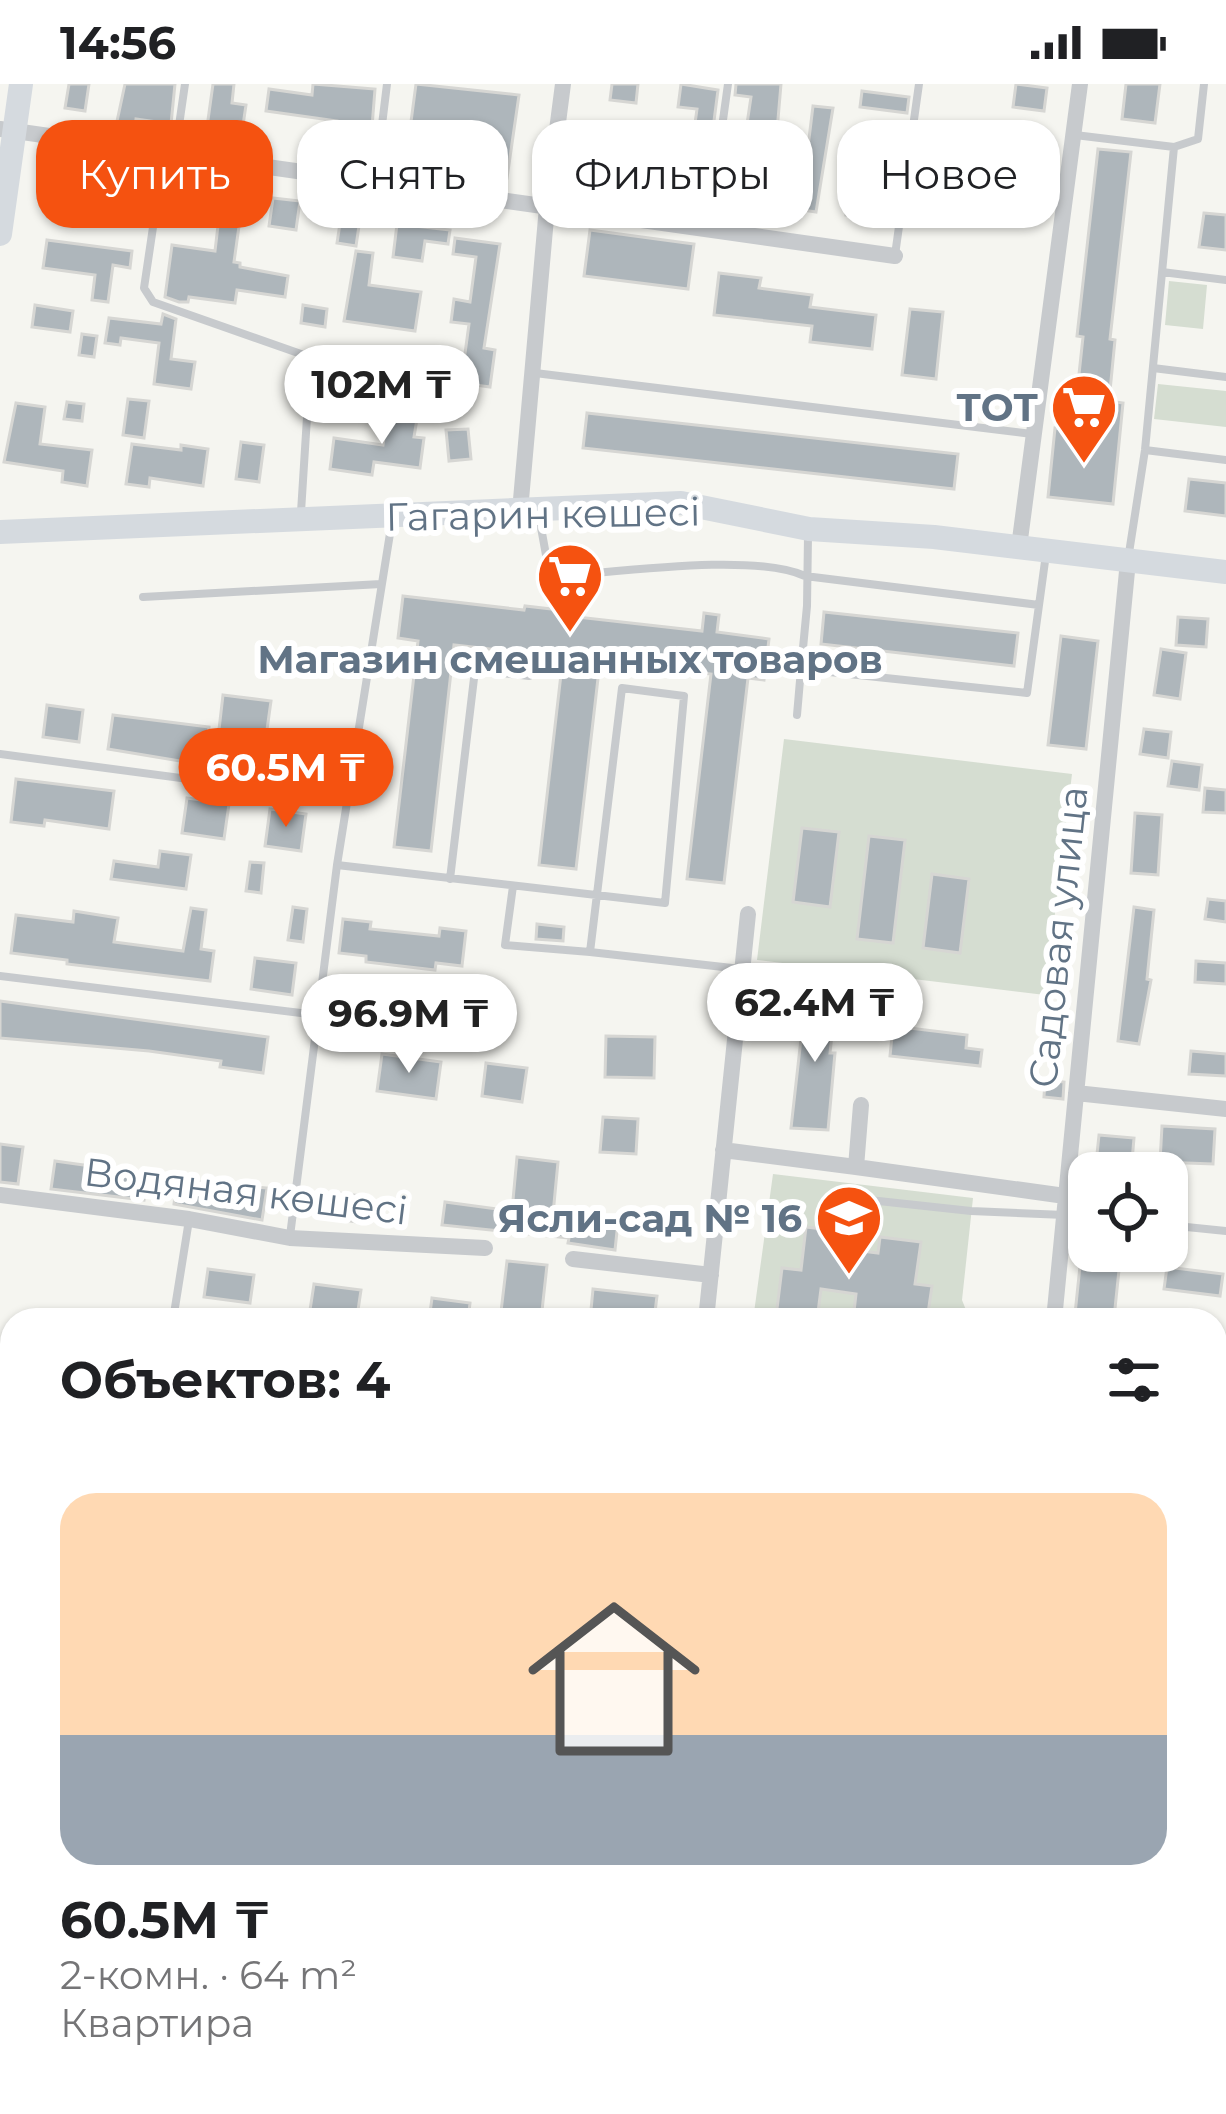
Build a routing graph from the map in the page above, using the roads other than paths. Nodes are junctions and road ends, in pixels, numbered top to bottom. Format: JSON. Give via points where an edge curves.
{"nodes":[{"id":1,"x":20,"y":84,"type":"edge"},
{"id":2,"x":185,"y":84,"type":"edge"},
{"id":3,"x":387,"y":84,"type":"edge"},
{"id":4,"x":563,"y":84,"type":"edge"},
{"id":5,"x":728,"y":84,"type":"edge"},
{"id":6,"x":919,"y":84,"type":"edge"},
{"id":7,"x":1080,"y":84,"type":"edge"},
{"id":8,"x":1204,"y":84,"type":"edge"},
{"id":9,"x":177,"y":120,"type":"edge"},
{"id":10,"x":383,"y":120,"type":"edge"},
{"id":11,"x":559,"y":120,"type":"edge"},
{"id":12,"x":7,"y":130,"type":"edge"},
{"id":13,"x":1073,"y":135,"type":"junction"},
{"id":14,"x":1174,"y":147,"type":"junction"},
{"id":15,"x":156,"y":228,"type":"edge"},
{"id":16,"x":546,"y":228,"type":"edge"},
{"id":17,"x":694,"y":228,"type":"edge"},
{"id":18,"x":708,"y":230,"type":"junction"},
{"id":19,"x":0,"y":234,"type":"edge"},
{"id":20,"x":895,"y":256,"type":"joint"},
{"id":21,"x":1162,"y":272,"type":"junction"},
{"id":22,"x":1226,"y":280,"type":"edge"},
{"id":23,"x":1153,"y":368,"type":"junction"},
{"id":24,"x":531,"y":372,"type":"junction"},
{"id":25,"x":1226,"y":377,"type":"edge"},
{"id":26,"x":1034,"y":435,"type":"junction"},
{"id":27,"x":1145,"y":450,"type":"junction"},
{"id":28,"x":1226,"y":460,"type":"edge"},
{"id":29,"x":529,"y":510,"type":"junction"},
{"id":30,"x":393,"y":516,"type":"junction"},
{"id":31,"x":300,"y":520,"type":"junction"},
{"id":32,"x":808,"y":529,"type":"junction"},
{"id":33,"x":0,"y":532,"type":"edge"},
{"id":34,"x":1019,"y":547,"type":"junction"},
{"id":35,"x":1046,"y":550,"type":"junction"},
{"id":36,"x":1128,"y":561,"type":"junction"},
{"id":37,"x":1226,"y":572,"type":"edge"},
{"id":38,"x":805,"y":576,"type":"junction"},
{"id":39,"x":382,"y":584,"type":"junction"},
{"id":40,"x":143,"y":598,"type":"dead end"},
{"id":41,"x":1039,"y":604,"type":"junction"},
{"id":42,"x":801,"y":669,"type":"junction"},
{"id":43,"x":529,"y":676,"type":"dead end"},
{"id":44,"x":797,"y":716,"type":"dead end"},
{"id":45,"x":0,"y":754,"type":"edge"},
{"id":46,"x":346,"y":800,"type":"junction"},
{"id":47,"x":337,"y":865,"type":"junction"},
{"id":48,"x":450,"y":879,"type":"junction"},
{"id":49,"x":513,"y":886,"type":"junction"},
{"id":50,"x":596,"y":896,"type":"junction"},
{"id":51,"x":748,"y":914,"type":"dead end"},
{"id":52,"x":590,"y":952,"type":"junction"},
{"id":53,"x":742,"y":969,"type":"junction"},
{"id":54,"x":0,"y":976,"type":"edge"},
{"id":55,"x":317,"y":1015,"type":"junction"},
{"id":56,"x":1076,"y":1093,"type":"junction"},
{"id":57,"x":861,"y":1105,"type":"dead end"},
{"id":58,"x":1226,"y":1109,"type":"edge"},
{"id":59,"x":723,"y":1150,"type":"junction"},
{"id":60,"x":856,"y":1167,"type":"junction"},
{"id":61,"x":0,"y":1195,"type":"edge"},
{"id":62,"x":860,"y":1199,"type":"dead end"},
{"id":63,"x":1065,"y":1205,"type":"junction"},
{"id":64,"x":1068,"y":1206,"type":"edge"},
{"id":65,"x":190,"y":1219,"type":"junction"},
{"id":66,"x":1188,"y":1227,"type":"edge"},
{"id":67,"x":1226,"y":1231,"type":"edge"},
{"id":68,"x":290,"y":1238,"type":"junction"},
{"id":69,"x":485,"y":1248,"type":"dead end"},
{"id":70,"x":573,"y":1259,"type":"dead end"},
{"id":71,"x":711,"y":1275,"type":"junction"},
{"id":72,"x":175,"y":1308,"type":"edge"},
{"id":73,"x":707,"y":1308,"type":"edge"},
{"id":74,"x":1055,"y":1308,"type":"edge"}],
"edges":[{"from":1,"to":12,"type":"street"},
{"from":2,"to":9,"type":"lane"},
{"from":3,"to":10,"type":"lane"},
{"from":4,"to":11,"type":"street"},
{"from":5,"to":18,"type":"lane"},
{"from":6,"to":20,"type":"lane"},
{"from":7,"to":13,"type":"street"},
{"from":8,"to":14,"type":"lane","via":[[1198,139]]},
{"from":12,"to":19,"type":"street"},
{"from":13,"to":14,"type":"lane"},
{"from":13,"to":26,"type":"street"},
{"from":14,"to":21,"type":"lane"},
{"from":15,"to":31,"type":"lane","via":[[145,288],[153,302],[301,354],[310,370]]},
{"from":16,"to":24,"type":"street"},
{"from":17,"to":18,"type":"street"},
{"from":18,"to":20,"type":"street"},
{"from":21,"to":22,"type":"lane"},
{"from":21,"to":23,"type":"lane"},
{"from":23,"to":25,"type":"lane"},
{"from":23,"to":27,"type":"lane"},
{"from":24,"to":26,"type":"lane"},
{"from":24,"to":29,"type":"street"},
{"from":26,"to":34,"type":"street"},
{"from":27,"to":28,"type":"lane"},
{"from":27,"to":36,"type":"lane"},
{"from":29,"to":30,"type":"street","name":"Гагарин көшесі"},
{"from":29,"to":32,"type":"street","name":"Гагарин көшесі","via":[[681,503]]},
{"from":29,"to":38,"type":"lane","via":[[550,577],[751,564]]},
{"from":30,"to":31,"type":"street","name":"Гагарин көшесі"},
{"from":30,"to":39,"type":"lane"},
{"from":31,"to":33,"type":"street","name":"Гагарин көшесі"},
{"from":32,"to":34,"type":"street","name":"Гагарин көшесі"},
{"from":32,"to":38,"type":"lane"},
{"from":34,"to":35,"type":"street","name":"Гагарин көшесі"},
{"from":35,"to":36,"type":"street","name":"Гагарин көшесі"},
{"from":35,"to":41,"type":"lane"},
{"from":36,"to":37,"type":"street","name":"Гагарин көшесі"},
{"from":36,"to":56,"type":"street","name":"Садовая улица"},
{"from":38,"to":41,"type":"lane"},
{"from":38,"to":42,"type":"lane"},
{"from":39,"to":40,"type":"lane"},
{"from":39,"to":46,"type":"lane"},
{"from":41,"to":42,"type":"lane","via":[[1027,693]]},
{"from":42,"to":44,"type":"lane"},
{"from":43,"to":48,"type":"lane","via":[[476,670]]},
{"from":45,"to":46,"type":"lane"},
{"from":46,"to":47,"type":"lane"},
{"from":47,"to":48,"type":"lane"},
{"from":47,"to":55,"type":"lane"},
{"from":48,"to":49,"type":"lane"},
{"from":49,"to":50,"type":"lane"},
{"from":49,"to":52,"type":"lane","via":[[505,945]]},
{"from":50,"to":50,"type":"lane","via":[[622,688],[684,696],[664,903]]},
{"from":50,"to":52,"type":"lane"},
{"from":51,"to":53,"type":"street"},
{"from":52,"to":53,"type":"lane"},
{"from":53,"to":59,"type":"street"},
{"from":54,"to":55,"type":"lane"},
{"from":55,"to":68,"type":"lane"},
{"from":56,"to":58,"type":"street"},
{"from":56,"to":63,"type":"street","name":"Садовая улица"},
{"from":57,"to":60,"type":"street"},
{"from":59,"to":60,"type":"street"},
{"from":59,"to":71,"type":"street"},
{"from":60,"to":63,"type":"street"},
{"from":61,"to":65,"type":"street","name":"Водяная көшесі"},
{"from":62,"to":63,"type":"lane","via":[[971,1210]]},
{"from":63,"to":64,"type":"lane"},
{"from":63,"to":74,"type":"street","name":"Садовая улица"},
{"from":65,"to":68,"type":"street","name":"Водяная көшесі"},
{"from":65,"to":72,"type":"lane"},
{"from":66,"to":67,"type":"lane"},
{"from":68,"to":69,"type":"street","name":"Водяная көшесі"},
{"from":70,"to":71,"type":"street"},
{"from":71,"to":73,"type":"street"}]}
